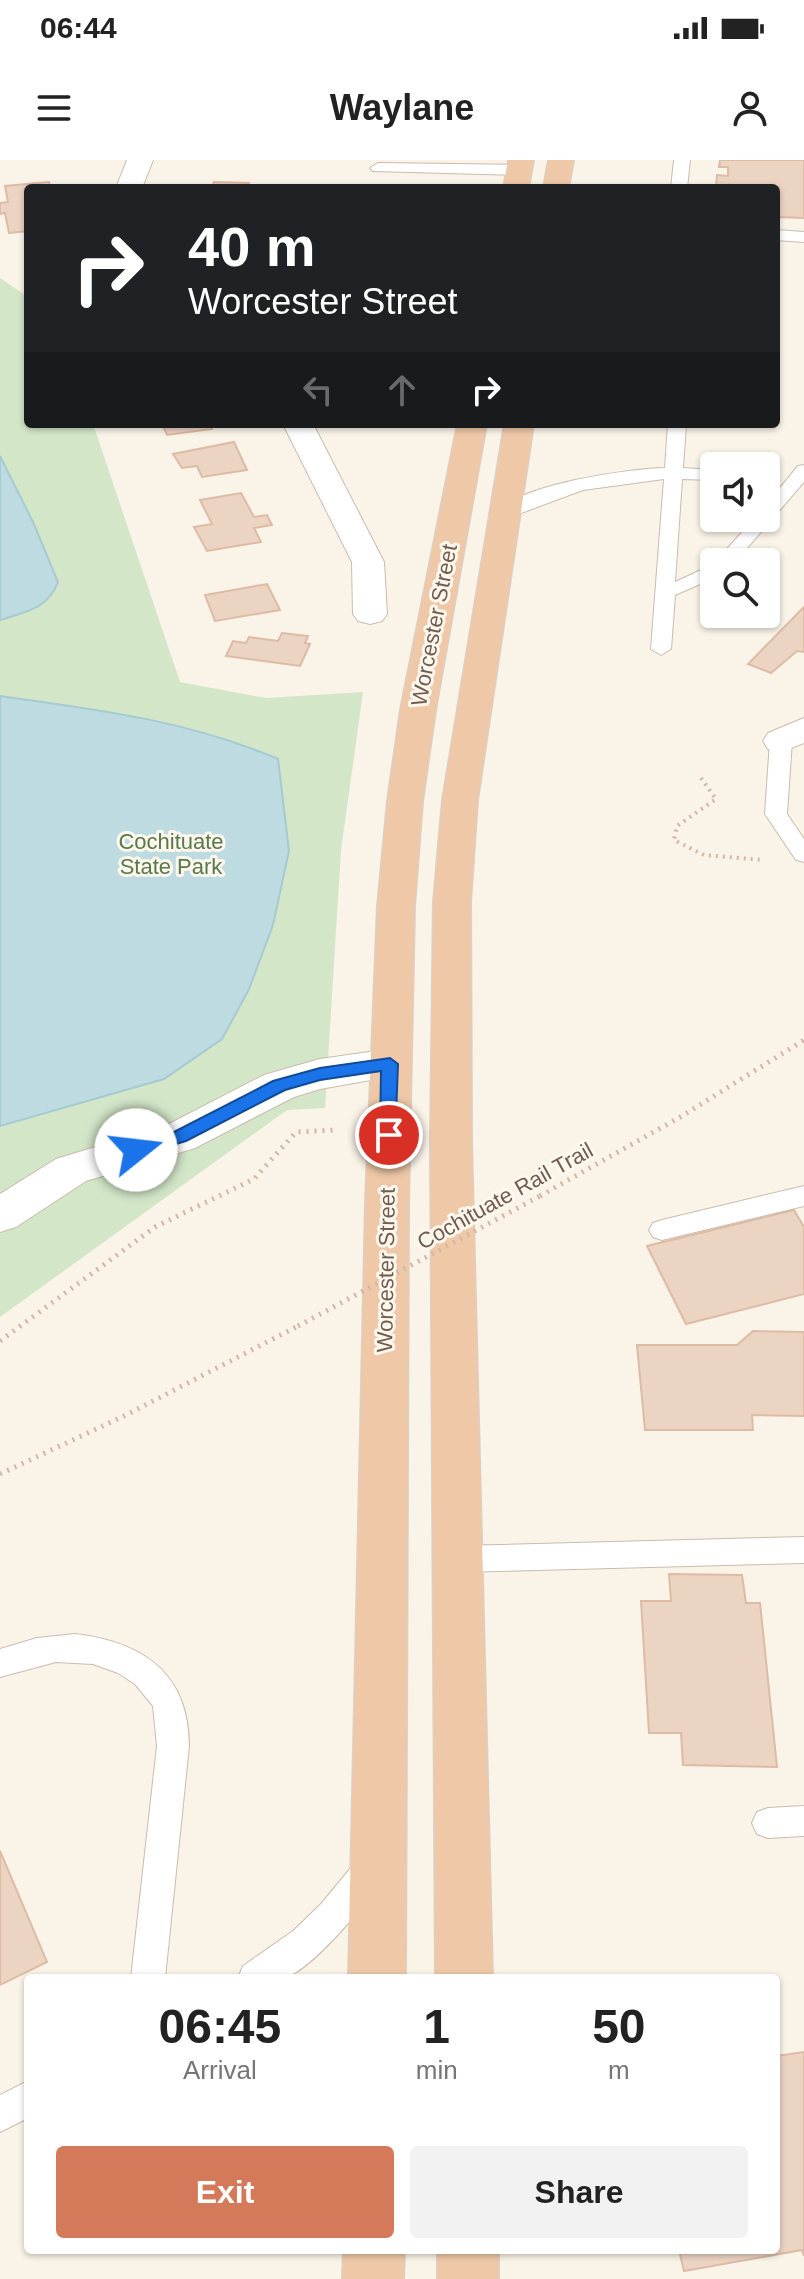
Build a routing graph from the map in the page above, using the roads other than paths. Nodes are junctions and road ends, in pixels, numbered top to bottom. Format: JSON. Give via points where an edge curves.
{"nodes":[{"id":1,"x":140,"y":160,"type":"edge"},
{"id":2,"x":561,"y":160,"type":"edge"},
{"id":3,"x":682,"y":160,"type":"edge"},
{"id":4,"x":378,"y":168,"type":"dead end"},
{"id":5,"x":519,"y":173,"type":"edge"},
{"id":6,"x":131,"y":184,"type":"edge"},
{"id":7,"x":557,"y":184,"type":"edge"},
{"id":8,"x":679,"y":184,"type":"edge"},
{"id":9,"x":780,"y":235,"type":"edge"},
{"id":10,"x":804,"y":237,"type":"edge"},
{"id":11,"x":300,"y":428,"type":"edge"},
{"id":12,"x":471,"y":428,"type":"edge"},
{"id":13,"x":518,"y":428,"type":"edge"},
{"id":14,"x":677,"y":428,"type":"edge"},
{"id":15,"x":674,"y":472,"type":"junction"},
{"id":16,"x":700,"y":474,"type":"edge"},
{"id":17,"x":800,"y":476,"type":"edge"},
{"id":18,"x":780,"y":478,"type":"edge"},
{"id":19,"x":780,"y":499,"type":"edge"},
{"id":20,"x":505,"y":513,"type":"junction"},
{"id":21,"x":752,"y":532,"type":"edge"},
{"id":22,"x":737,"y":548,"type":"edge"},
{"id":23,"x":700,"y":578,"type":"edge"},
{"id":24,"x":665,"y":592,"type":"junction"},
{"id":25,"x":370,"y":614,"type":"dead end"},
{"id":26,"x":661,"y":649,"type":"dead end"},
{"id":27,"x":792,"y":735,"type":"edge"},
{"id":28,"x":804,"y":855,"type":"edge"},
{"id":29,"x":390,"y":1064,"type":"junction"},
{"id":30,"x":804,"y":1196,"type":"edge"},
{"id":31,"x":0,"y":1215,"type":"edge"},
{"id":32,"x":662,"y":1230,"type":"dead end"},
{"id":33,"x":804,"y":1550,"type":"edge"},
{"id":34,"x":458,"y":1559,"type":"junction"},
{"id":35,"x":0,"y":1663,"type":"edge"},
{"id":36,"x":804,"y":1821,"type":"edge"},
{"id":37,"x":768,"y":1823,"type":"dead end"},
{"id":38,"x":378,"y":1860,"type":"junction"},
{"id":39,"x":148,"y":1974,"type":"edge"},
{"id":40,"x":261,"y":1974,"type":"edge"},
{"id":41,"x":377,"y":1974,"type":"edge"},
{"id":42,"x":464,"y":1974,"type":"edge"},
{"id":43,"x":24,"y":2101,"type":"edge"},
{"id":44,"x":0,"y":2114,"type":"edge"},
{"id":45,"x":374,"y":2254,"type":"edge"},
{"id":46,"x":468,"y":2254,"type":"edge"},
{"id":47,"x":373,"y":2279,"type":"edge"},
{"id":48,"x":468,"y":2279,"type":"edge"}],
"edges":[{"from":1,"to":6,"type":"street"},
{"from":2,"to":7,"type":"highway"},
{"from":3,"to":8,"type":"lane"},
{"from":4,"to":5,"type":"lane"},
{"from":9,"to":10,"type":"lane"},
{"from":11,"to":25,"type":"street","via":[[368,562]]},
{"from":12,"to":29,"type":"highway","name":"Worcester Street","via":[[405,801]]},
{"from":13,"to":20,"type":"highway"},
{"from":14,"to":15,"type":"lane"},
{"from":15,"to":16,"type":"lane"},
{"from":15,"to":20,"type":"lane","via":[[558,489]]},
{"from":15,"to":24,"type":"lane"},
{"from":17,"to":18,"type":"lane"},
{"from":17,"to":19,"type":"lane"},
{"from":20,"to":34,"type":"highway","via":[[460,800],[452,902]]},
{"from":21,"to":22,"type":"lane"},
{"from":23,"to":24,"type":"lane"},
{"from":24,"to":26,"type":"lane"},
{"from":27,"to":28,"type":"lane","via":[[776,814]]},
{"from":29,"to":31,"type":"street","via":[[279,1086],[180,1137],[71,1170]]},
{"from":29,"to":38,"type":"highway","name":"Worcester Street"},
{"from":30,"to":32,"type":"lane"},
{"from":33,"to":34,"type":"lane"},
{"from":34,"to":42,"type":"highway"},
{"from":35,"to":39,"type":"lane","via":[[40,1649],[81,1647],[127,1661],[164,1694],[173,1746]]},
{"from":36,"to":37,"type":"lane"},
{"from":38,"to":40,"type":"lane","via":[[322,1930]]},
{"from":38,"to":41,"type":"highway","name":"Worcester Street"},
{"from":43,"to":44,"type":"lane"},
{"from":45,"to":47,"type":"highway"},
{"from":46,"to":48,"type":"highway"}]}
